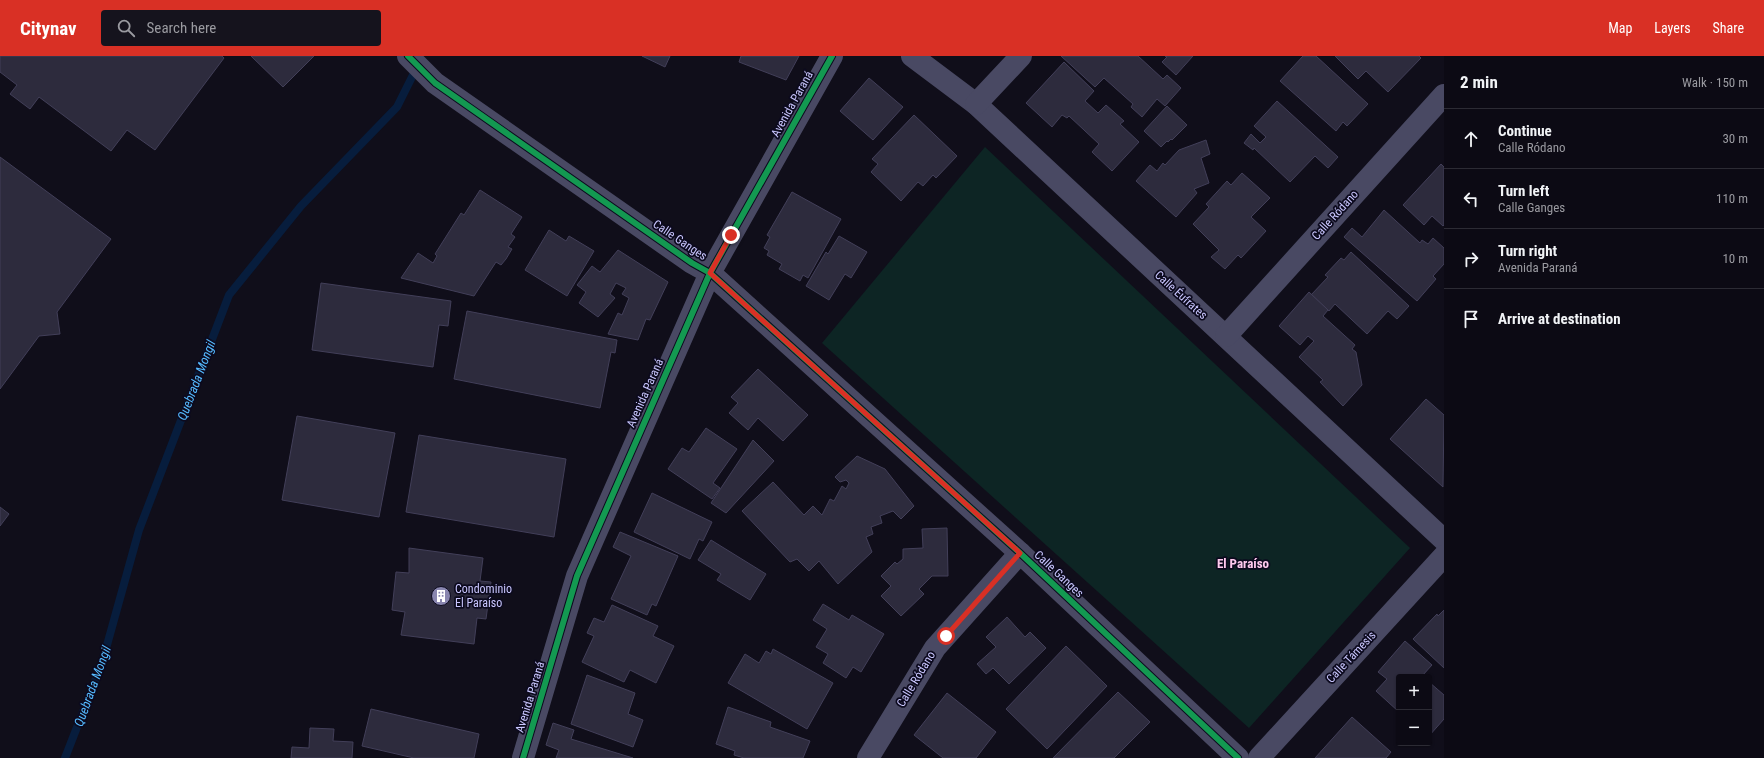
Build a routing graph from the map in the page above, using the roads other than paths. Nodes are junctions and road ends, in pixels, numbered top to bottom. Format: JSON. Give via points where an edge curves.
{"nodes":[{"id":1,"x":408,"y":56,"type":"edge"},
{"id":2,"x":832,"y":56,"type":"edge"},
{"id":3,"x":912,"y":56,"type":"edge"},
{"id":4,"x":1021,"y":56,"type":"edge"},
{"id":5,"x":1444,"y":95,"type":"edge"},
{"id":6,"x":976,"y":104,"type":"junction"},
{"id":7,"x":710,"y":273,"type":"junction"},
{"id":8,"x":1226,"y":336,"type":"junction"},
{"id":9,"x":1444,"y":540,"type":"edge"},
{"id":10,"x":1020,"y":553,"type":"junction"},
{"id":11,"x":1444,"y":556,"type":"edge"},
{"id":12,"x":523,"y":758,"type":"edge"},
{"id":13,"x":868,"y":758,"type":"edge"},
{"id":14,"x":1238,"y":758,"type":"edge"},
{"id":15,"x":1259,"y":758,"type":"edge"}],
"edges":[{"from":1,"to":7,"type":"street","name":"Calle Ganges","via":[[435,83],[692,263]]},
{"from":2,"to":7,"type":"street","name":"Avenida Paraná"},
{"from":3,"to":6,"type":"street","name":"Calle Éufrates"},
{"from":4,"to":6,"type":"street"},
{"from":5,"to":8,"type":"street","name":"Calle Ródano"},
{"from":6,"to":8,"type":"street","name":"Calle Éufrates"},
{"from":7,"to":10,"type":"street","name":"Calle Ganges"},
{"from":7,"to":12,"type":"street","name":"Avenida Paraná","via":[[577,576]]},
{"from":8,"to":9,"type":"street","name":"Calle Éufrates"},
{"from":10,"to":13,"type":"street","name":"Calle Ródano","via":[[935,648]]},
{"from":10,"to":14,"type":"street","name":"Calle Ganges"},
{"from":11,"to":15,"type":"street","name":"Calle Támesis"}]}
